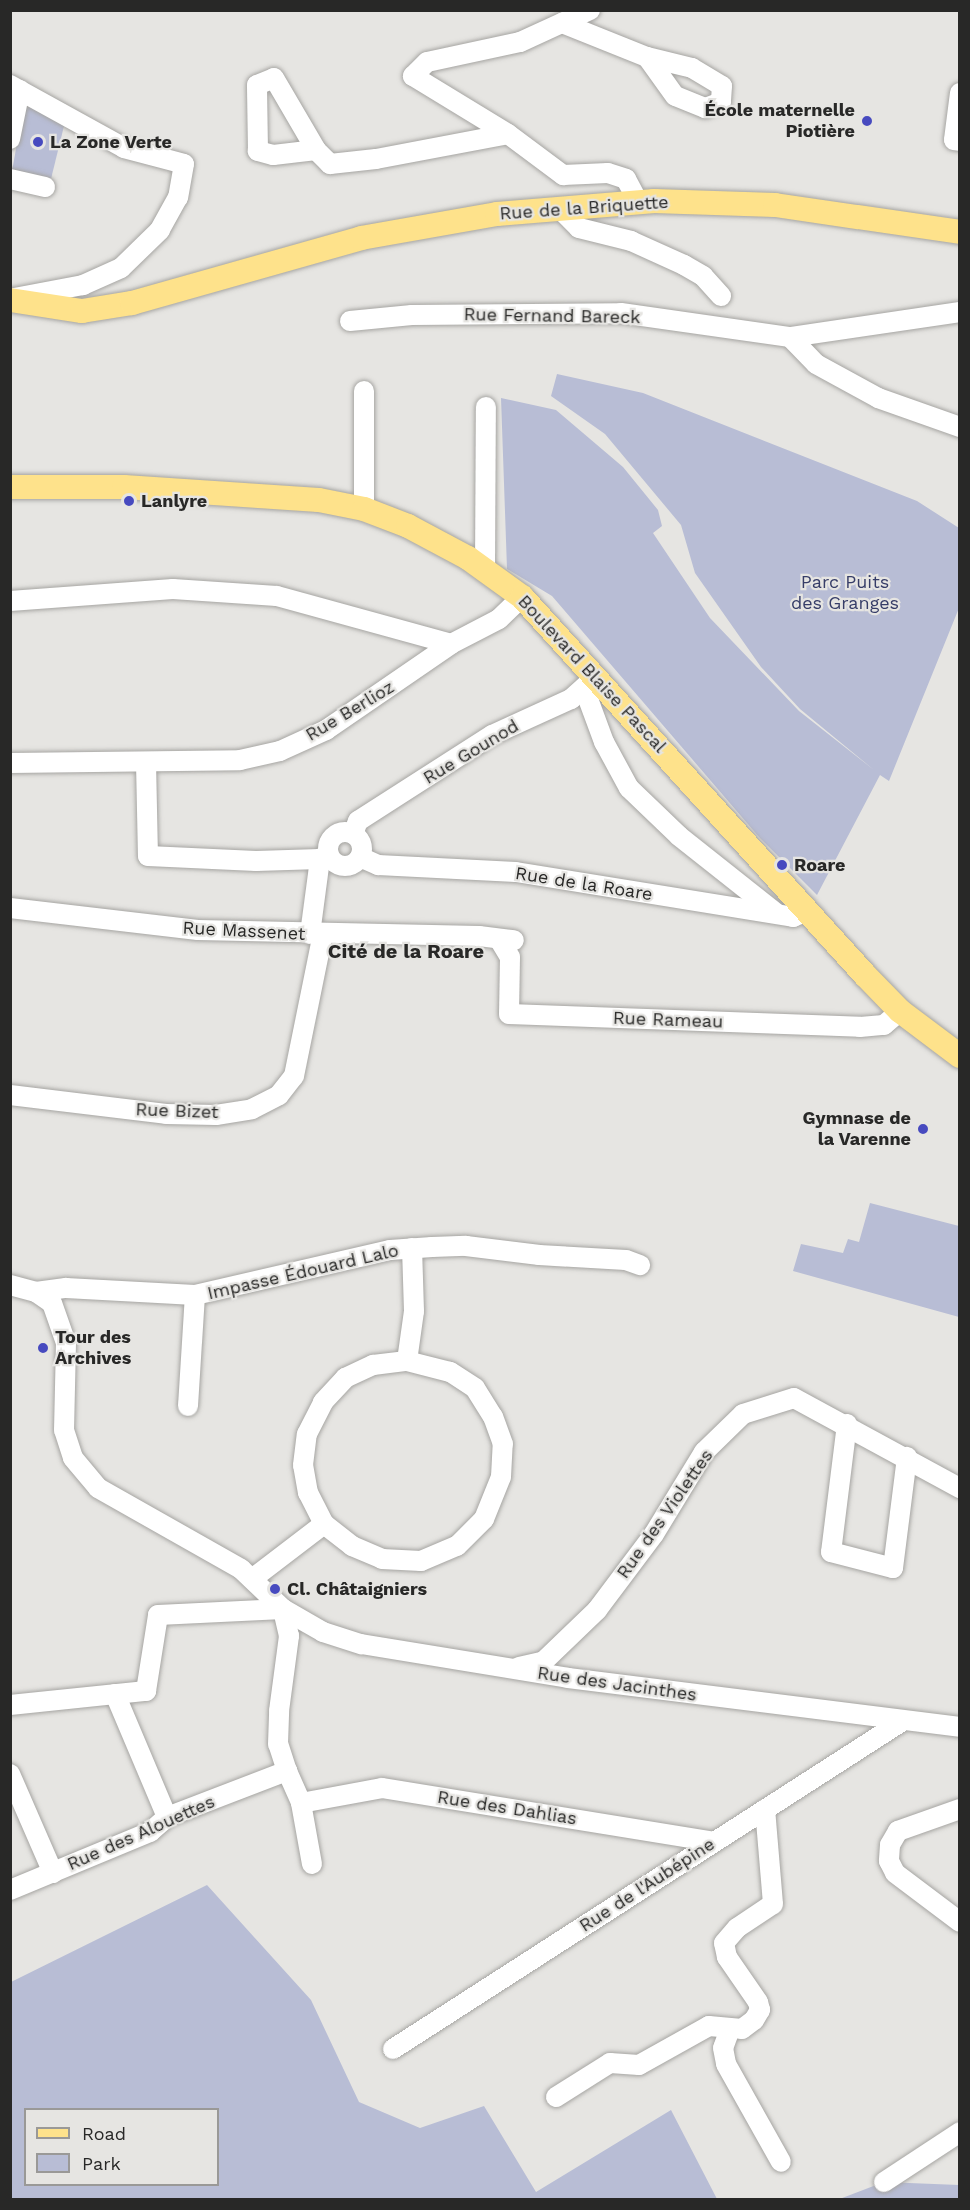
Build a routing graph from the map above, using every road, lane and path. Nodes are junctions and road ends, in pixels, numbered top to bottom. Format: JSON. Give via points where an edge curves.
{"nodes":[{"id":1,"x":590,"y":10,"type":"edge"},
{"id":2,"x":562,"y":23,"type":"junction"},
{"id":3,"x":647,"y":57,"type":"dead end"},
{"id":4,"x":15,"y":87,"type":"edge"},
{"id":5,"x":960,"y":93,"type":"edge"},
{"id":6,"x":508,"y":134,"type":"junction"},
{"id":7,"x":10,"y":138,"type":"edge"},
{"id":8,"x":960,"y":141,"type":"edge"},
{"id":9,"x":316,"y":150,"type":"dead end"},
{"id":10,"x":10,"y":179,"type":"edge"},
{"id":11,"x":45,"y":187,"type":"dead end"},
{"id":12,"x":638,"y":202,"type":"junction"},
{"id":13,"x":560,"y":209,"type":"junction"},
{"id":14,"x":960,"y":232,"type":"edge"},
{"id":15,"x":721,"y":296,"type":"dead end"},
{"id":16,"x":10,"y":299,"type":"edge"},
{"id":17,"x":960,"y":312,"type":"edge"},
{"id":18,"x":350,"y":321,"type":"dead end"},
{"id":19,"x":793,"y":336,"type":"junction"},
{"id":20,"x":364,"y":392,"type":"dead end"},
{"id":21,"x":486,"y":406,"type":"dead end"},
{"id":22,"x":960,"y":427,"type":"edge"},
{"id":23,"x":10,"y":486,"type":"edge"},
{"id":24,"x":364,"y":509,"type":"junction"},
{"id":25,"x":486,"y":572,"type":"junction"},
{"id":26,"x":522,"y":597,"type":"junction"},
{"id":27,"x":10,"y":601,"type":"edge"},
{"id":28,"x":451,"y":644,"type":"junction"},
{"id":29,"x":590,"y":683,"type":"junction"},
{"id":30,"x":146,"y":762,"type":"junction"},
{"id":31,"x":10,"y":763,"type":"edge"},
{"id":32,"x":353,"y":834,"type":"junction"},
{"id":33,"x":325,"y":857,"type":"junction"},
{"id":34,"x":360,"y":857,"type":"junction"},
{"id":35,"x":10,"y":908,"type":"edge"},
{"id":36,"x":807,"y":911,"type":"junction"},
{"id":37,"x":778,"y":914,"type":"junction"},
{"id":38,"x":317,"y":934,"type":"junction"},
{"id":39,"x":507,"y":939,"type":"joint"},
{"id":40,"x":900,"y":1011,"type":"junction"},
{"id":41,"x":960,"y":1056,"type":"edge"},
{"id":42,"x":10,"y":1095,"type":"edge"},
{"id":43,"x":412,"y":1248,"type":"junction"},
{"id":44,"x":640,"y":1265,"type":"dead end"},
{"id":45,"x":10,"y":1285,"type":"edge"},
{"id":46,"x":36,"y":1292,"type":"junction"},
{"id":47,"x":195,"y":1295,"type":"junction"},
{"id":48,"x":407,"y":1361,"type":"junction"},
{"id":49,"x":188,"y":1406,"type":"dead end"},
{"id":50,"x":847,"y":1424,"type":"junction"},
{"id":51,"x":907,"y":1457,"type":"junction"},
{"id":52,"x":960,"y":1488,"type":"edge"},
{"id":53,"x":324,"y":1524,"type":"junction"},
{"id":54,"x":252,"y":1579,"type":"junction"},
{"id":55,"x":284,"y":1609,"type":"junction"},
{"id":56,"x":511,"y":1669,"type":"junction"},
{"id":57,"x":115,"y":1694,"type":"junction"},
{"id":58,"x":10,"y":1705,"type":"edge"},
{"id":59,"x":901,"y":1722,"type":"junction"},
{"id":60,"x":960,"y":1727,"type":"edge"},
{"id":61,"x":287,"y":1772,"type":"junction"},
{"id":62,"x":10,"y":1774,"type":"edge"},
{"id":63,"x":301,"y":1803,"type":"junction"},
{"id":64,"x":765,"y":1809,"type":"junction"},
{"id":65,"x":960,"y":1809,"type":"edge"},
{"id":66,"x":168,"y":1817,"type":"junction"},
{"id":67,"x":714,"y":1842,"type":"junction"},
{"id":68,"x":312,"y":1864,"type":"dead end"},
{"id":69,"x":53,"y":1873,"type":"junction"},
{"id":70,"x":10,"y":1890,"type":"edge"},
{"id":71,"x":960,"y":1922,"type":"edge"},
{"id":72,"x":730,"y":2029,"type":"junction"},
{"id":73,"x":393,"y":2049,"type":"dead end"},
{"id":74,"x":556,"y":2097,"type":"dead end"},
{"id":75,"x":960,"y":2132,"type":"edge"},
{"id":76,"x":781,"y":2162,"type":"dead end"},
{"id":77,"x":884,"y":2182,"type":"dead end"}],
"edges":[{"from":1,"to":2,"type":"street"},
{"from":2,"to":3,"type":"street"},
{"from":2,"to":6,"type":"street","via":[[520,42],[427,62],[413,76]]},
{"from":4,"to":7,"type":"street"},
{"from":4,"to":16,"type":"street","via":[[124,147],[184,164],[178,197],[160,230],[121,268],[83,285]]},
{"from":5,"to":8,"type":"street","via":[[954,140]]},
{"from":6,"to":9,"type":"street","via":[[330,164]]},
{"from":6,"to":12,"type":"street","via":[[563,175],[608,173],[626,179]]},
{"from":10,"to":11,"type":"street"},
{"from":12,"to":13,"type":"main road","name":"Rue de la Briquette"},
{"from":12,"to":14,"type":"main road","name":"Rue de la Briquette","via":[[776,206]]},
{"from":13,"to":15,"type":"street","via":[[579,228],[631,241],[684,265],[703,276]]},
{"from":13,"to":16,"type":"main road","name":"Rue de la Briquette","via":[[497,214],[361,238],[132,303],[82,311]]},
{"from":17,"to":19,"type":"street","name":"Rue Fernand Bareck"},
{"from":18,"to":19,"type":"street","name":"Rue Fernand Bareck","via":[[412,315],[621,313]]},
{"from":19,"to":22,"type":"street","via":[[816,364],[878,398]]},
{"from":20,"to":24,"type":"street"},
{"from":21,"to":25,"type":"street"},
{"from":23,"to":24,"type":"main road","name":"Boulevard Blaise Pascal","via":[[244,493]]},
{"from":24,"to":25,"type":"main road","name":"Boulevard Blaise Pascal","via":[[408,526]]},
{"from":25,"to":26,"type":"main road","name":"Boulevard Blaise Pascal"},
{"from":26,"to":28,"type":"street","name":"Rue Berlioz","via":[[499,619]]},
{"from":26,"to":29,"type":"main road","name":"Boulevard Blaise Pascal"},
{"from":27,"to":28,"type":"street","via":[[173,589],[277,596]]},
{"from":28,"to":30,"type":"street","name":"Rue Berlioz","via":[[326,730],[280,751],[240,760]]},
{"from":29,"to":32,"type":"street","name":"Rue Gounod","via":[[571,699],[492,735],[358,821]]},
{"from":29,"to":36,"type":"main road","name":"Boulevard Blaise Pascal"},
{"from":29,"to":37,"type":"street","name":"Boulevard Blaise Pascal","via":[[604,742],[629,788],[678,836]]},
{"from":30,"to":31,"type":"street","name":"Rue Berlioz"},
{"from":30,"to":33,"type":"street","name":"Rue de la Roare","via":[[148,856],[256,861]]},
{"from":32,"to":33,"type":"street","via":[[337,834],[330,840]]},
{"from":32,"to":34,"type":"street","via":[[361,844]]},
{"from":33,"to":34,"type":"street","name":"Rue de la Roare","via":[[340,866],[349,866]]},
{"from":33,"to":38,"type":"street","name":"Rue Bizet"},
{"from":34,"to":37,"type":"street","name":"Rue de la Roare","via":[[378,865],[516,872]]},
{"from":35,"to":38,"type":"street","name":"Rue Massenet","via":[[198,930]]},
{"from":36,"to":37,"type":"street","name":"Rue de la Roare","via":[[793,917]]},
{"from":36,"to":40,"type":"main road","name":"Boulevard Blaise Pascal"},
{"from":38,"to":39,"type":"street","name":"Rue Massenet"},
{"from":38,"to":42,"type":"street","name":"Rue Bizet","via":[[294,1076],[279,1095],[252,1109],[216,1114],[166,1114]]},
{"from":39,"to":40,"type":"street","name":"Rue Rameau","via":[[509,1014],[860,1027],[884,1024]]},
{"from":40,"to":41,"type":"main road","name":"Boulevard Blaise Pascal"},
{"from":43,"to":44,"type":"street","name":"Impasse Édouard Lalo","via":[[466,1246],[626,1260]]},
{"from":43,"to":47,"type":"street","name":"Impasse Édouard Lalo"},
{"from":43,"to":48,"type":"street","via":[[414,1311]]},
{"from":45,"to":46,"type":"street"},
{"from":46,"to":47,"type":"street","name":"Impasse Édouard Lalo","via":[[66,1288]]},
{"from":46,"to":54,"type":"street","name":"Rue des Jacinthes","via":[[52,1304],[66,1343],[64,1430],[73,1458],[98,1488]]},
{"from":47,"to":49,"type":"street"},
{"from":48,"to":53,"type":"street","via":[[374,1365],[345,1378],[323,1402],[307,1434],[303,1465],[308,1493]]},
{"from":48,"to":53,"type":"street","via":[[450,1372],[476,1388],[493,1417],[503,1444],[501,1477],[484,1519],[457,1546],[421,1561],[382,1559],[352,1546]]},
{"from":50,"to":51,"type":"street","name":"Rue des Violettes"},
{"from":50,"to":51,"type":"street","via":[[831,1552],[893,1568]]},
{"from":50,"to":56,"type":"street","name":"Rue des Violettes","via":[[794,1398],[743,1414],[704,1452],[654,1534],[597,1610],[544,1661]]},
{"from":51,"to":52,"type":"street","name":"Rue des Violettes"},
{"from":53,"to":54,"type":"street"},
{"from":54,"to":55,"type":"street","name":"Rue des Jacinthes"},
{"from":55,"to":56,"type":"street","name":"Rue des Jacinthes","via":[[323,1632],[361,1644]]},
{"from":55,"to":57,"type":"street","via":[[158,1615],[146,1691]]},
{"from":55,"to":61,"type":"street","via":[[289,1636],[278,1744]]},
{"from":56,"to":59,"type":"street","name":"Rue des Jacinthes"},
{"from":57,"to":58,"type":"street"},
{"from":57,"to":66,"type":"street"},
{"from":59,"to":60,"type":"street","name":"Rue des Jacinthes"},
{"from":59,"to":64,"type":"street","name":"Rue de l'Aubépine"},
{"from":61,"to":63,"type":"street"},
{"from":61,"to":66,"type":"street","name":"Rue des Alouettes"},
{"from":62,"to":69,"type":"street"},
{"from":63,"to":67,"type":"street","name":"Rue des Dahlias","via":[[382,1788]]},
{"from":63,"to":68,"type":"street"},
{"from":64,"to":67,"type":"street","name":"Rue de l'Aubépine"},
{"from":64,"to":72,"type":"street","via":[[773,1904],[737,1928],[724,1943],[727,1957],[760,2010],[742,2029]]},
{"from":65,"to":71,"type":"street","via":[[898,1831],[890,1845],[889,1861],[895,1873]]},
{"from":66,"to":69,"type":"street","name":"Rue des Alouettes","via":[[150,1832]]},
{"from":67,"to":73,"type":"street","name":"Rue de l'Aubépine"},
{"from":69,"to":70,"type":"street","name":"Rue des Alouettes"},
{"from":72,"to":74,"type":"street","via":[[709,2026],[639,2065],[610,2062]]},
{"from":72,"to":76,"type":"street","via":[[723,2048],[726,2064]]},
{"from":75,"to":77,"type":"street"}]}
